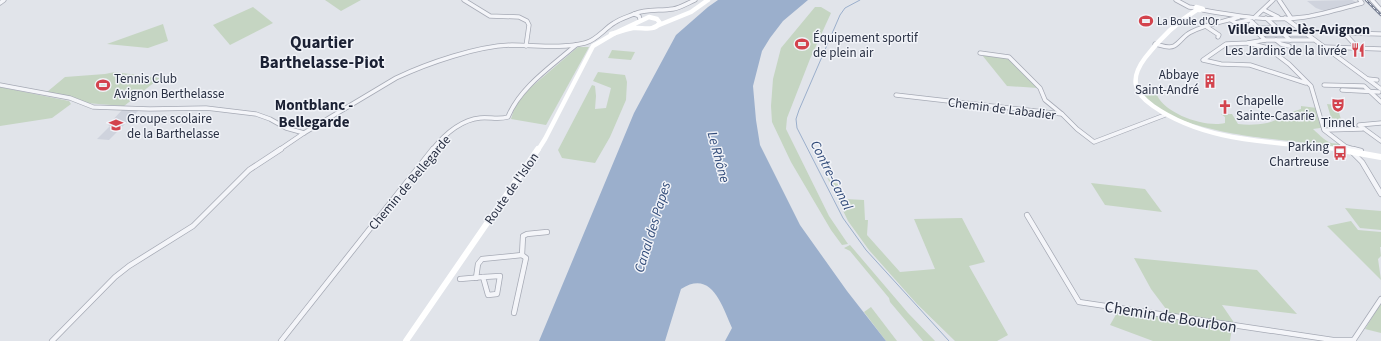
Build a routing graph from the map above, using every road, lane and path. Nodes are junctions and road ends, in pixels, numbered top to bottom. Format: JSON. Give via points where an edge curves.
{"nodes":[{"id":1,"x":4,"y":0,"type":"edge"},
{"id":2,"x":464,"y":0,"type":"edge"},
{"id":3,"x":695,"y":0,"type":"edge"},
{"id":4,"x":708,"y":0,"type":"edge"},
{"id":5,"x":1176,"y":0,"type":"edge"},
{"id":6,"x":1272,"y":0,"type":"edge"},
{"id":7,"x":1280,"y":0,"type":"edge"},
{"id":8,"x":1360,"y":0,"type":"edge"},
{"id":9,"x":1372,"y":0,"type":"edge"},
{"id":10,"x":1195,"y":1,"type":"edge"},
{"id":11,"x":0,"y":3,"type":"edge"},
{"id":12,"x":1200,"y":8,"type":"junction"},
{"id":13,"x":1264,"y":10,"type":"junction"},
{"id":14,"x":1381,"y":10,"type":"edge"},
{"id":15,"x":643,"y":11,"type":"junction"},
{"id":16,"x":634,"y":14,"type":"junction"},
{"id":17,"x":647,"y":17,"type":"junction"},
{"id":18,"x":1239,"y":17,"type":"junction"},
{"id":19,"x":675,"y":18,"type":"junction"},
{"id":20,"x":1266,"y":18,"type":"junction"},
{"id":21,"x":1280,"y":18,"type":"junction"},
{"id":22,"x":1285,"y":18,"type":"junction"},
{"id":23,"x":1291,"y":18,"type":"junction"},
{"id":24,"x":656,"y":19,"type":"junction"},
{"id":25,"x":1231,"y":20,"type":"junction"},
{"id":26,"x":1251,"y":20,"type":"junction"},
{"id":27,"x":638,"y":21,"type":"junction"},
{"id":28,"x":659,"y":24,"type":"junction"},
{"id":29,"x":1204,"y":25,"type":"junction"},
{"id":30,"x":642,"y":28,"type":"junction"},
{"id":31,"x":1260,"y":28,"type":"junction"},
{"id":32,"x":1277,"y":28,"type":"junction"},
{"id":33,"x":611,"y":34,"type":"junction"},
{"id":34,"x":1259,"y":34,"type":"junction"},
{"id":35,"x":1265,"y":34,"type":"junction"},
{"id":36,"x":1284,"y":34,"type":"junction"},
{"id":37,"x":1305,"y":34,"type":"junction"},
{"id":38,"x":1381,"y":34,"type":"edge"},
{"id":39,"x":1218,"y":37,"type":"dead end"},
{"id":40,"x":1180,"y":40,"type":"junction"},
{"id":41,"x":1265,"y":40,"type":"junction"},
{"id":42,"x":1275,"y":40,"type":"junction"},
{"id":43,"x":1290,"y":40,"type":"junction"},
{"id":44,"x":1313,"y":40,"type":"junction"},
{"id":45,"x":1248,"y":43,"type":"junction"},
{"id":46,"x":1155,"y":44,"type":"junction"},
{"id":47,"x":577,"y":45,"type":"junction"},
{"id":48,"x":526,"y":46,"type":"junction"},
{"id":49,"x":1289,"y":46,"type":"dead end"},
{"id":50,"x":1324,"y":47,"type":"junction"},
{"id":51,"x":1178,"y":48,"type":"dead end"},
{"id":52,"x":1358,"y":48,"type":"junction"},
{"id":53,"x":1381,"y":49,"type":"edge"},
{"id":54,"x":980,"y":53,"type":"dead end"},
{"id":55,"x":1367,"y":79,"type":"junction"},
{"id":56,"x":1379,"y":80,"type":"edge"},
{"id":57,"x":1307,"y":83,"type":"junction"},
{"id":58,"x":0,"y":85,"type":"edge"},
{"id":59,"x":1324,"y":85,"type":"dead end"},
{"id":60,"x":1342,"y":90,"type":"dead end"},
{"id":61,"x":1380,"y":90,"type":"edge"},
{"id":62,"x":1369,"y":91,"type":"junction"},
{"id":63,"x":896,"y":95,"type":"dead end"},
{"id":64,"x":1381,"y":102,"type":"edge"},
{"id":65,"x":1062,"y":114,"type":"junction"},
{"id":66,"x":1164,"y":115,"type":"junction"},
{"id":67,"x":1380,"y":124,"type":"edge"},
{"id":68,"x":1362,"y":129,"type":"junction"},
{"id":69,"x":1326,"y":130,"type":"dead end"},
{"id":70,"x":304,"y":134,"type":"junction"},
{"id":71,"x":1381,"y":141,"type":"edge"},
{"id":72,"x":1350,"y":150,"type":"junction"},
{"id":73,"x":1381,"y":157,"type":"edge"},
{"id":74,"x":1381,"y":194,"type":"edge"},
{"id":75,"x":1027,"y":215,"type":"dead end"},
{"id":76,"x":547,"y":232,"type":"dead end"},
{"id":77,"x":522,"y":255,"type":"junction"},
{"id":78,"x":483,"y":277,"type":"junction"},
{"id":79,"x":476,"y":278,"type":"junction"},
{"id":80,"x":460,"y":279,"type":"dead end"},
{"id":81,"x":1381,"y":299,"type":"edge"},
{"id":82,"x":514,"y":313,"type":"dead end"},
{"id":83,"x":1353,"y":340,"type":"edge"},
{"id":84,"x":52,"y":341,"type":"edge"},
{"id":85,"x":281,"y":341,"type":"edge"},
{"id":86,"x":406,"y":341,"type":"edge"}],
"edges":[{"from":1,"to":11,"type":"street"},
{"from":2,"to":48,"type":"street","via":[[490,16],[519,17],[527,21],[529,25]]},
{"from":3,"to":15,"type":"street","via":[[674,9]]},
{"from":4,"to":19,"type":"street","via":[[691,12]]},
{"from":5,"to":12,"type":"street","via":[[1190,8]]},
{"from":6,"to":13,"type":"street"},
{"from":7,"to":23,"type":"street"},
{"from":8,"to":23,"type":"street","via":[[1362,3]]},
{"from":9,"to":14,"type":"street"},
{"from":10,"to":12,"type":"street"},
{"from":12,"to":18,"type":"street"},
{"from":12,"to":46,"type":"street","via":[[1163,35]]},
{"from":13,"to":21,"type":"street"},
{"from":13,"to":26,"type":"street"},
{"from":15,"to":16,"type":"street"},
{"from":15,"to":17,"type":"street"},
{"from":16,"to":27,"type":"street","via":[[639,16]]},
{"from":16,"to":47,"type":"street","via":[[614,23],[594,39]]},
{"from":17,"to":24,"type":"street"},
{"from":17,"to":27,"type":"street","name":"Route de l'Islon"},
{"from":18,"to":25,"type":"street"},
{"from":18,"to":26,"type":"street"},
{"from":19,"to":24,"type":"street"},
{"from":19,"to":28,"type":"street"},
{"from":20,"to":21,"type":"street"},
{"from":20,"to":26,"type":"street"},
{"from":20,"to":32,"type":"street"},
{"from":21,"to":22,"type":"street"},
{"from":22,"to":23,"type":"street"},
{"from":22,"to":37,"type":"street"},
{"from":24,"to":28,"type":"street"},
{"from":25,"to":26,"type":"street","via":[[1236,23]]},
{"from":25,"to":29,"type":"street"},
{"from":26,"to":31,"type":"street"},
{"from":26,"to":34,"type":"street","via":[[1250,25]]},
{"from":27,"to":30,"type":"street"},
{"from":27,"to":33,"type":"street","name":"Route de l'Islon"},
{"from":28,"to":30,"type":"street","name":"Route de l'Islon","via":[[653,29]]},
{"from":29,"to":39,"type":"street","via":[[1219,35]]},
{"from":29,"to":40,"type":"street"},
{"from":30,"to":33,"type":"street","name":"Route de l'Islon"},
{"from":31,"to":32,"type":"street"},
{"from":31,"to":35,"type":"street"},
{"from":32,"to":36,"type":"street"},
{"from":33,"to":86,"type":"street","name":"Route de l'Islon","via":[[589,51],[545,139]]},
{"from":34,"to":35,"type":"street"},
{"from":34,"to":41,"type":"street"},
{"from":35,"to":36,"type":"street"},
{"from":36,"to":37,"type":"street"},
{"from":36,"to":43,"type":"street"},
{"from":37,"to":44,"type":"street"},
{"from":38,"to":52,"type":"street","via":[[1344,33]]},
{"from":40,"to":46,"type":"street","via":[[1176,45],[1167,47]]},
{"from":40,"to":51,"type":"street"},
{"from":41,"to":42,"type":"street"},
{"from":41,"to":45,"type":"street"},
{"from":42,"to":43,"type":"street"},
{"from":42,"to":49,"type":"street"},
{"from":43,"to":44,"type":"street"},
{"from":44,"to":50,"type":"street"},
{"from":45,"to":57,"type":"street","via":[[1268,48],[1289,64]]},
{"from":45,"to":57,"type":"street","via":[[1223,45],[1203,60],[1250,65]]},
{"from":46,"to":66,"type":"street","via":[[1136,71],[1134,82],[1143,98]]},
{"from":47,"to":48,"type":"street"},
{"from":47,"to":85,"type":"street","name":"Chemin de Bellegarde","via":[[527,89],[508,117],[470,120],[439,141]]},
{"from":48,"to":70,"type":"street","via":[[506,45],[478,50],[411,71]]},
{"from":50,"to":52,"type":"street"},
{"from":50,"to":55,"type":"street"},
{"from":52,"to":53,"type":"street"},
{"from":54,"to":65,"type":"street","via":[[1009,57],[1040,88],[1045,100]]},
{"from":55,"to":56,"type":"street"},
{"from":55,"to":61,"type":"street"},
{"from":57,"to":72,"type":"street","via":[[1314,93],[1324,130]]},
{"from":58,"to":70,"type":"street","via":[[70,98],[93,107],[206,108],[256,114]]},
{"from":59,"to":62,"type":"street","via":[[1364,86]]},
{"from":60,"to":62,"type":"street"},
{"from":61,"to":62,"type":"street"},
{"from":62,"to":64,"type":"street"},
{"from":63,"to":65,"type":"street","name":"Chemin de Labadier"},
{"from":65,"to":66,"type":"street","name":"Chemin de Labadier","via":[[1094,142]]},
{"from":66,"to":72,"type":"street","via":[[1210,133]]},
{"from":67,"to":68,"type":"street","via":[[1359,125]]},
{"from":68,"to":69,"type":"street"},
{"from":68,"to":71,"type":"street"},
{"from":70,"to":84,"type":"street","via":[[249,170],[193,226],[119,274]]},
{"from":72,"to":73,"type":"street"},
{"from":72,"to":73,"type":"street"},
{"from":72,"to":74,"type":"street","via":[[1366,168]]},
{"from":75,"to":83,"type":"street","name":"Chemin de Bourbon","via":[[1079,302],[1084,304],[1333,340]]},
{"from":76,"to":77,"type":"street","via":[[524,235]]},
{"from":77,"to":79,"type":"street","via":[[482,259],[478,264]]},
{"from":77,"to":82,"type":"street","via":[[526,258],[525,268]]},
{"from":78,"to":78,"type":"street","via":[[488,295],[498,294],[500,276]]},
{"from":78,"to":79,"type":"street"},
{"from":79,"to":80,"type":"street"},
{"from":81,"to":83,"type":"street","via":[[1361,332]]}]}
